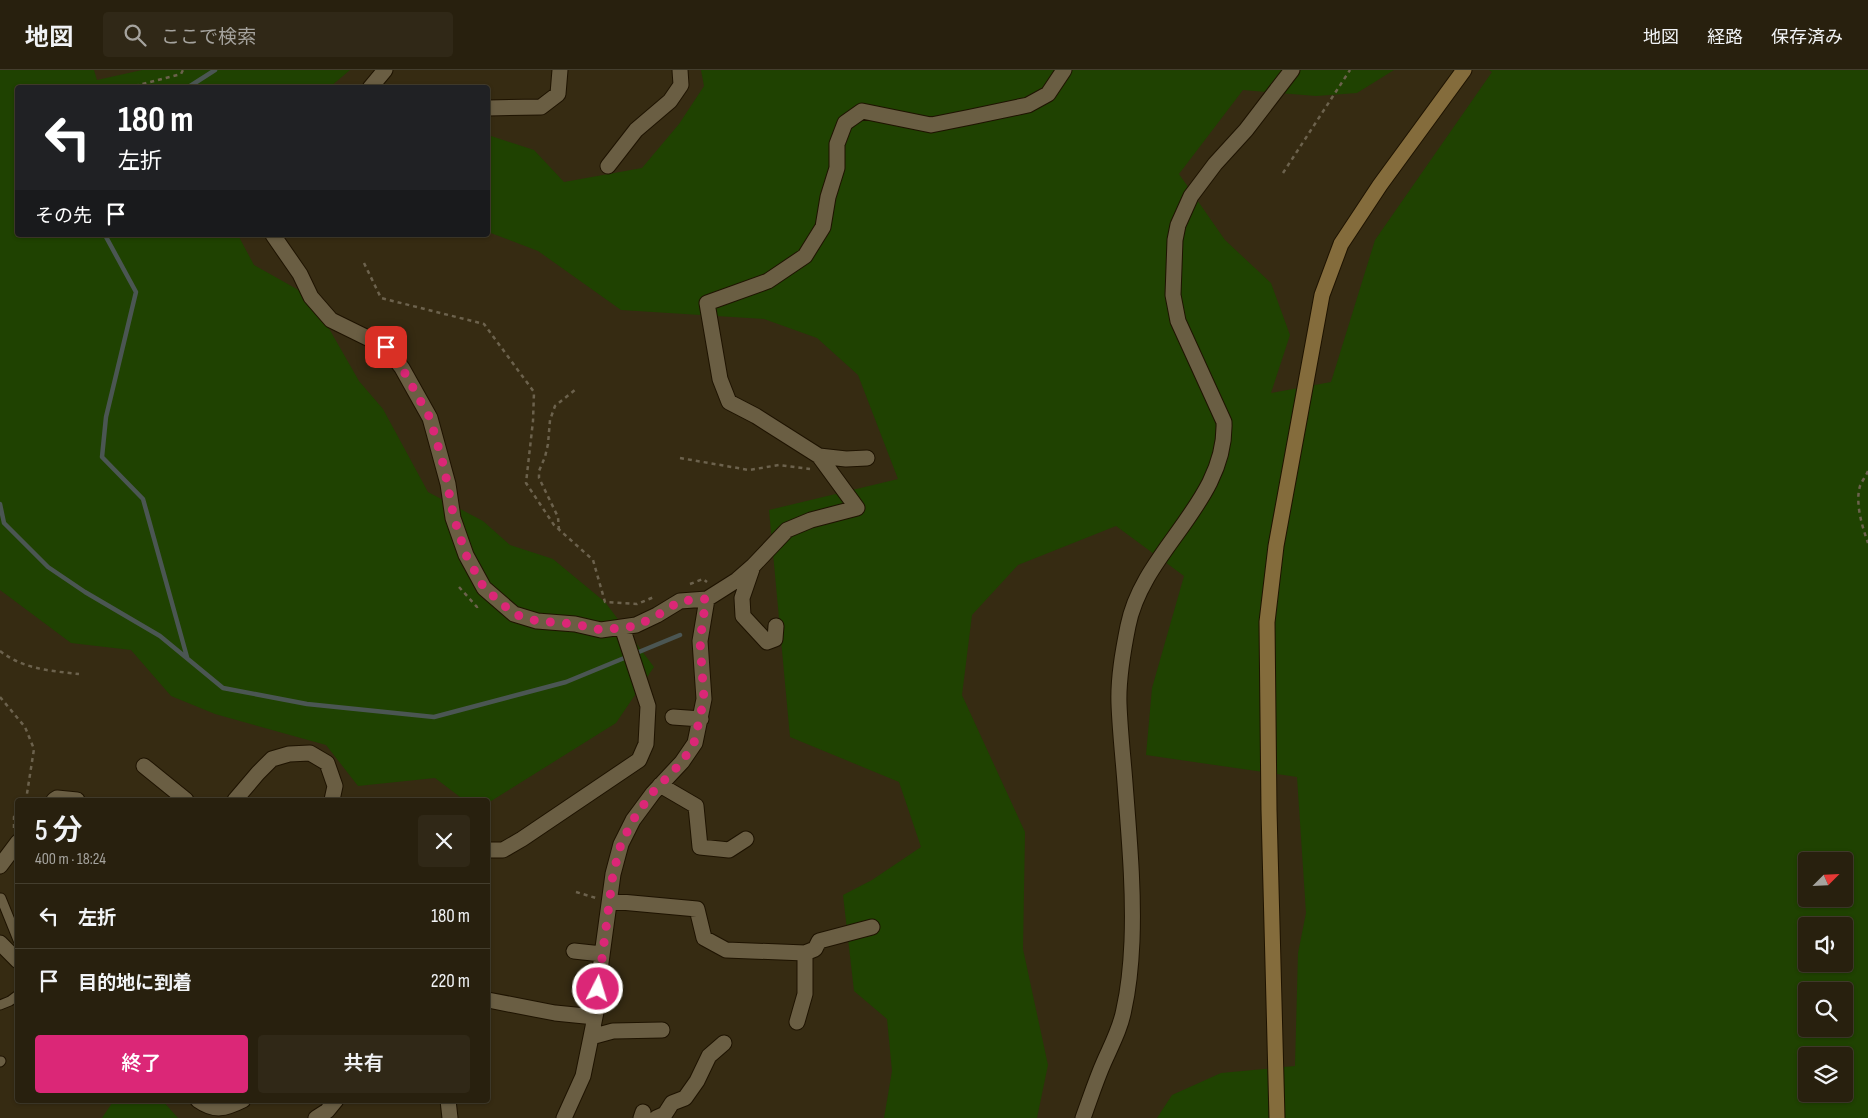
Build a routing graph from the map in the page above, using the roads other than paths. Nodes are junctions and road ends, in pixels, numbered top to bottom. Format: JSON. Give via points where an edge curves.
{"nodes":[{"id":1,"x":385,"y":70,"type":"edge"},
{"id":2,"x":560,"y":70,"type":"edge"},
{"id":3,"x":680,"y":70,"type":"edge"},
{"id":4,"x":1064,"y":70,"type":"edge"},
{"id":5,"x":1292,"y":70,"type":"edge"},
{"id":6,"x":1464,"y":70,"type":"edge"},
{"id":7,"x":372,"y":85,"type":"edge"},
{"id":8,"x":490,"y":108,"type":"edge"},
{"id":9,"x":608,"y":166,"type":"dead end"},
{"id":10,"x":274,"y":237,"type":"edge"},
{"id":11,"x":819,"y":456,"type":"junction"},
{"id":12,"x":867,"y":458,"type":"dead end"},
{"id":13,"x":753,"y":566,"type":"junction"},
{"id":14,"x":712,"y":595,"type":"junction"},
{"id":15,"x":776,"y":626,"type":"dead end"},
{"id":16,"x":622,"y":627,"type":"junction"},
{"id":17,"x":673,"y":717,"type":"dead end"},
{"id":18,"x":700,"y":719,"type":"junction"},
{"id":19,"x":144,"y":766,"type":"dead end"},
{"id":20,"x":660,"y":785,"type":"junction"},
{"id":21,"x":184,"y":798,"type":"edge"},
{"id":22,"x":238,"y":798,"type":"edge"},
{"id":23,"x":333,"y":798,"type":"edge"},
{"id":24,"x":746,"y":839,"type":"dead end"},
{"id":25,"x":15,"y":846,"type":"edge"},
{"id":26,"x":490,"y":850,"type":"edge"},
{"id":27,"x":0,"y":866,"type":"edge"},
{"id":28,"x":1,"y":898,"type":"edge"},
{"id":29,"x":610,"y":901,"type":"junction"},
{"id":30,"x":872,"y":927,"type":"dead end"},
{"id":31,"x":10,"y":943,"type":"edge"},
{"id":32,"x":574,"y":951,"type":"dead end"},
{"id":33,"x":805,"y":953,"type":"junction"},
{"id":34,"x":602,"y":954,"type":"junction"},
{"id":35,"x":15,"y":997,"type":"edge"},
{"id":36,"x":490,"y":1000,"type":"edge"},
{"id":37,"x":0,"y":1005,"type":"edge"},
{"id":38,"x":595,"y":1017,"type":"junction"},
{"id":39,"x":797,"y":1022,"type":"dead end"},
{"id":40,"x":662,"y":1030,"type":"dead end"},
{"id":41,"x":591,"y":1037,"type":"junction"},
{"id":42,"x":724,"y":1043,"type":"dead end"},
{"id":43,"x":202,"y":1103,"type":"edge"},
{"id":44,"x":237,"y":1103,"type":"edge"},
{"id":45,"x":334,"y":1103,"type":"edge"},
{"id":46,"x":448,"y":1103,"type":"edge"},
{"id":47,"x":647,"y":1116,"type":"edge"},
{"id":48,"x":316,"y":1118,"type":"edge"},
{"id":49,"x":450,"y":1118,"type":"edge"},
{"id":50,"x":564,"y":1118,"type":"edge"},
{"id":51,"x":1083,"y":1118,"type":"edge"},
{"id":52,"x":1277,"y":1118,"type":"edge"}],
"edges":[{"from":1,"to":7,"type":"street"},
{"from":2,"to":8,"type":"street","via":[[558,94],[540,107]]},
{"from":3,"to":9,"type":"street","via":[[680,84],[670,101],[636,130]]},
{"from":4,"to":11,"type":"street","via":[[1048,94],[1028,105],[932,125],[862,111],[845,123],[837,144],[837,168],[823,227],[805,256],[768,281],[707,303],[720,379],[730,402]]},
{"from":5,"to":51,"type":"street","via":[[1192,196],[1178,225],[1175,240],[1173,295],[1178,321],[1224,422],[1225,438],[1196,509],[1168,543],[1142,585],[1122,653],[1119,703],[1132,869],[1129,978],[1124,1010],[1114,1041]]},
{"from":6,"to":52,"type":"street","via":[[1341,244],[1322,295],[1276,546],[1267,622]]},
{"from":10,"to":16,"type":"street","via":[[312,297],[331,320],[386,347],[402,368],[430,418],[460,538],[484,588],[514,614],[537,621],[601,630]]},
{"from":11,"to":12,"type":"street","via":[[846,460]]},
{"from":11,"to":13,"type":"street","via":[[857,508],[787,530]]},
{"from":13,"to":14,"type":"street"},
{"from":13,"to":15,"type":"street","via":[[742,598],[743,616],[767,642],[775,639]]},
{"from":14,"to":16,"type":"street","via":[[680,601],[636,626]]},
{"from":14,"to":18,"type":"street","via":[[700,641],[704,699]]},
{"from":16,"to":26,"type":"street","via":[[648,706],[646,744],[639,760],[522,839],[503,850]]},
{"from":17,"to":18,"type":"street"},
{"from":18,"to":20,"type":"street","via":[[694,743],[682,762]]},
{"from":19,"to":21,"type":"street"},
{"from":20,"to":24,"type":"street","via":[[696,806],[700,847],[729,850]]},
{"from":20,"to":29,"type":"street","via":[[633,820],[621,844]]},
{"from":22,"to":23,"type":"street","via":[[272,759],[310,753],[327,763],[336,786]]},
{"from":25,"to":27,"type":"street"},
{"from":28,"to":31,"type":"lane"},
{"from":29,"to":33,"type":"street","via":[[697,908],[704,938],[726,950]]},
{"from":29,"to":34,"type":"street"},
{"from":30,"to":33,"type":"street","via":[[819,941],[815,949]]},
{"from":32,"to":34,"type":"street"},
{"from":33,"to":39,"type":"street","via":[[805,994]]},
{"from":34,"to":38,"type":"street"},
{"from":35,"to":37,"type":"lane"},
{"from":36,"to":38,"type":"street"},
{"from":38,"to":41,"type":"street"},
{"from":40,"to":41,"type":"street","via":[[613,1031]]},
{"from":41,"to":50,"type":"street","via":[[583,1076]]},
{"from":42,"to":47,"type":"street","via":[[709,1056],[685,1098],[672,1103],[665,1114]]},
{"from":43,"to":44,"type":"street","via":[[226,1108]]},
{"from":45,"to":48,"type":"street"},
{"from":46,"to":49,"type":"street"}]}
